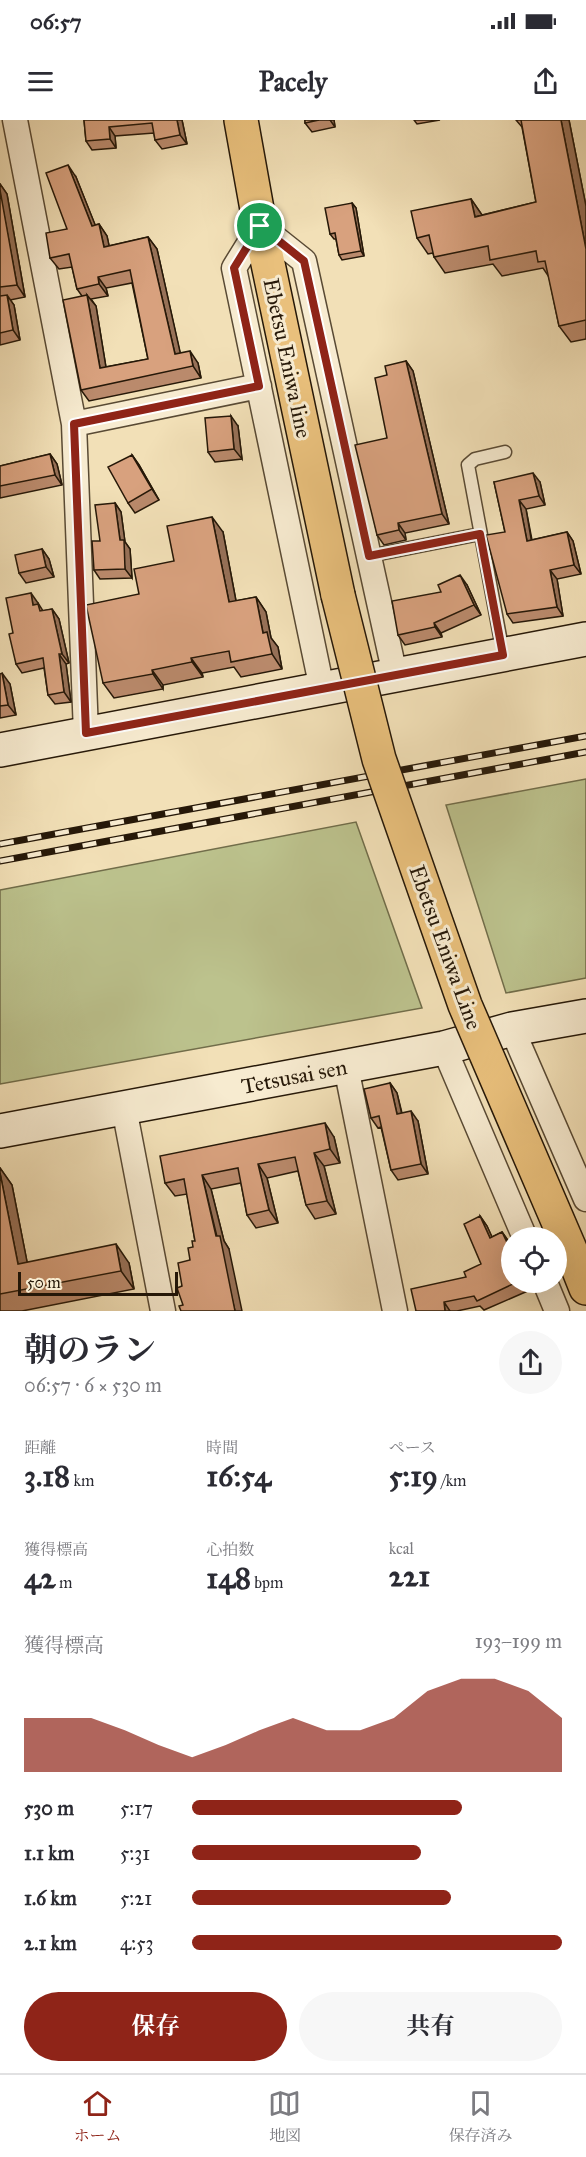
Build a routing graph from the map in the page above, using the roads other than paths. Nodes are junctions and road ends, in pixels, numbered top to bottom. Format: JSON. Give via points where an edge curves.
{"nodes":[{"id":1,"x":15,"y":120,"type":"edge"},
{"id":2,"x":241,"y":120,"type":"edge"},
{"id":3,"x":260,"y":226,"type":"junction"},
{"id":4,"x":259,"y":386,"type":"junction"},
{"id":5,"x":74,"y":424,"type":"junction"},
{"id":6,"x":505,"y":452,"type":"dead end"},
{"id":7,"x":480,"y":534,"type":"junction"},
{"id":8,"x":369,"y":556,"type":"junction"},
{"id":9,"x":338,"y":595,"type":"joint"},
{"id":10,"x":586,"y":639,"type":"edge"},
{"id":11,"x":503,"y":655,"type":"junction"},
{"id":12,"x":395,"y":675,"type":"junction"},
{"id":13,"x":322,"y":688,"type":"junction"},
{"id":14,"x":86,"y":733,"type":"junction"},
{"id":15,"x":0,"y":750,"type":"edge"},
{"id":16,"x":586,"y":1016,"type":"edge"},
{"id":17,"x":512,"y":1029,"type":"junction"},
{"id":18,"x":444,"y":1048,"type":"junction"},
{"id":19,"x":346,"y":1066,"type":"junction"},
{"id":20,"x":124,"y":1108,"type":"junction"},
{"id":21,"x":0,"y":1131,"type":"edge"},
{"id":22,"x":586,"y":1199,"type":"edge"},
{"id":23,"x":520,"y":1227,"type":"edge"},
{"id":24,"x":581,"y":1275,"type":"edge"},
{"id":25,"x":549,"y":1293,"type":"edge"},
{"id":26,"x":164,"y":1311,"type":"edge"},
{"id":27,"x":395,"y":1311,"type":"edge"},
{"id":28,"x":557,"y":1311,"type":"edge"}],
"edges":[{"from":1,"to":5,"type":"street"},
{"from":2,"to":3,"type":"main road","name":"Ebetsu Eniwa line"},
{"from":3,"to":4,"type":"street","via":[[234,268]]},
{"from":3,"to":8,"type":"street","via":[[304,261]]},
{"from":3,"to":9,"type":"main road","name":"Ebetsu Eniwa line"},
{"from":4,"to":5,"type":"street"},
{"from":4,"to":13,"type":"street"},
{"from":5,"to":14,"type":"street"},
{"from":6,"to":7,"type":"lane","via":[[476,459],[468,465]]},
{"from":7,"to":8,"type":"lane"},
{"from":7,"to":11,"type":"lane"},
{"from":8,"to":12,"type":"street"},
{"from":9,"to":24,"type":"main road","name":"Ebetsu Eniwa Line","bridge":true,"via":[[380,759],[465,1005]]},
{"from":10,"to":11,"type":"street"},
{"from":11,"to":12,"type":"street"},
{"from":12,"to":13,"type":"street"},
{"from":13,"to":14,"type":"street"},
{"from":14,"to":15,"type":"street"},
{"from":16,"to":17,"type":"street","name":"Tetsusai sen"},
{"from":17,"to":18,"type":"street","name":"Tetsusai sen"},
{"from":17,"to":22,"type":"street"},
{"from":18,"to":19,"type":"street","name":"Tetsusai sen"},
{"from":18,"to":23,"type":"street"},
{"from":19,"to":20,"type":"street","name":"Tetsusai sen"},
{"from":19,"to":27,"type":"street"},
{"from":20,"to":21,"type":"street","name":"Tetsusai sen"},
{"from":20,"to":26,"type":"street"},
{"from":25,"to":28,"type":"street"}]}
